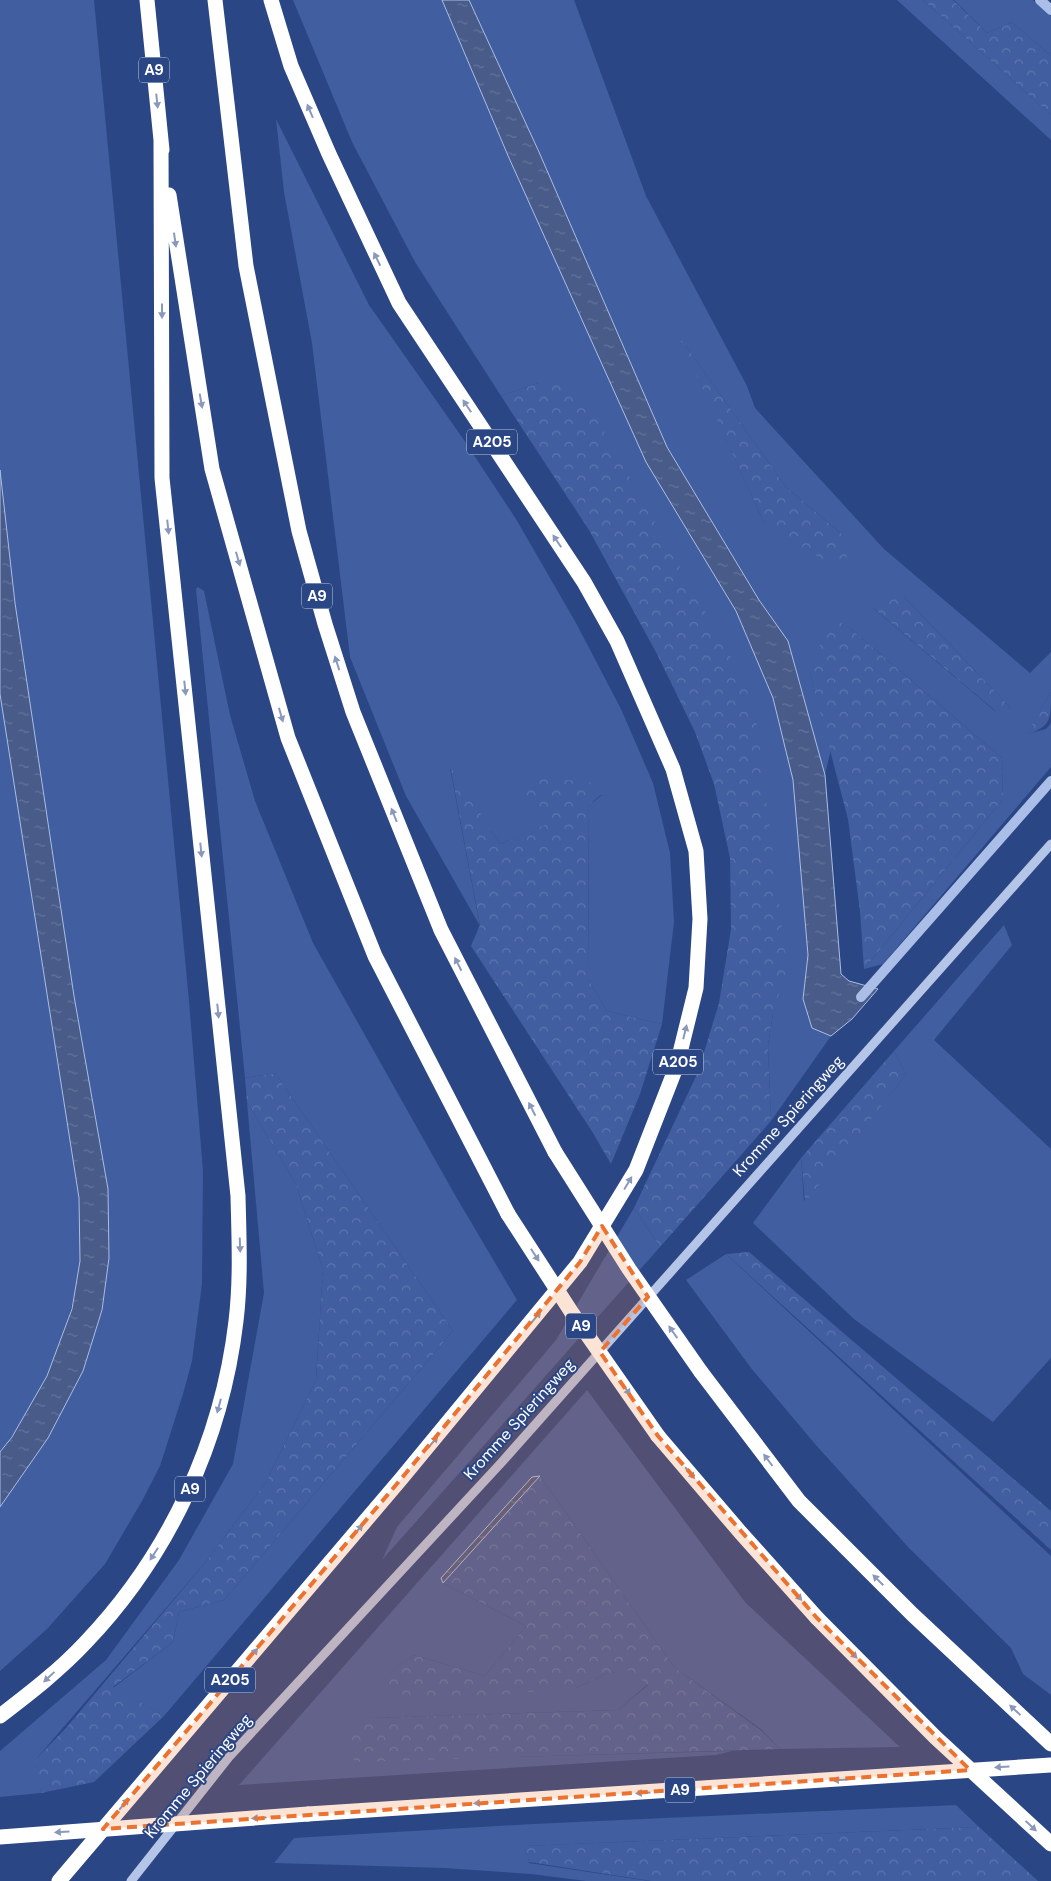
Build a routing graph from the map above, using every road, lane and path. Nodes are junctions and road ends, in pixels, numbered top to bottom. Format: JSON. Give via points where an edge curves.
{"nodes":[{"id":1,"x":147,"y":0,"type":"edge"},
{"id":2,"x":215,"y":0,"type":"edge"},
{"id":3,"x":271,"y":0,"type":"edge"},
{"id":4,"x":161,"y":140,"type":"junction"},
{"id":5,"x":1051,"y":844,"type":"edge"},
{"id":6,"x":0,"y":1716,"type":"edge"},
{"id":7,"x":1051,"y":1744,"type":"edge"},
{"id":8,"x":1051,"y":1765,"type":"edge"},
{"id":9,"x":0,"y":1837,"type":"edge"},
{"id":10,"x":1051,"y":1844,"type":"edge"},
{"id":11,"x":59,"y":1881,"type":"edge"},
{"id":12,"x":131,"y":1881,"type":"edge"}],
"edges":[{"from":1,"to":4,"type":"highway","number":"A9","one_way":true},
{"from":7,"to":2,"type":"highway","number":"A9","one_way":true,"bridge":true,"via":[[912,1614],[799,1501],[701,1372],[629,1269],[555,1152],[441,930],[353,712],[299,531],[246,266]]},
{"from":11,"to":3,"type":"highway","number":"A205","one_way":true,"via":[[395,1487],[580,1262],[636,1170],[677,1065],[696,988],[700,919],[696,851],[669,760],[618,641],[584,582],[399,303],[291,66]]},
{"from":4,"to":6,"type":"highway","number":"A9","one_way":true,"via":[[162,478],[238,1196],[240,1256],[236,1320],[228,1372],[211,1436],[192,1484],[164,1538],[132,1588],[86,1642],[43,1683]]},
{"from":4,"to":10,"type":"highway","number":"A9","one_way":true,"bridge":true,"via":[[212,468],[288,738],[375,956],[508,1214],[658,1436],[740,1532],[817,1618],[935,1738]]},
{"from":5,"to":12,"type":"street","name":"Kromme Spieringweg","via":[[501,1463],[229,1757]]},
{"from":8,"to":9,"type":"highway","number":"A9","one_way":true,"bridge":true}]}
